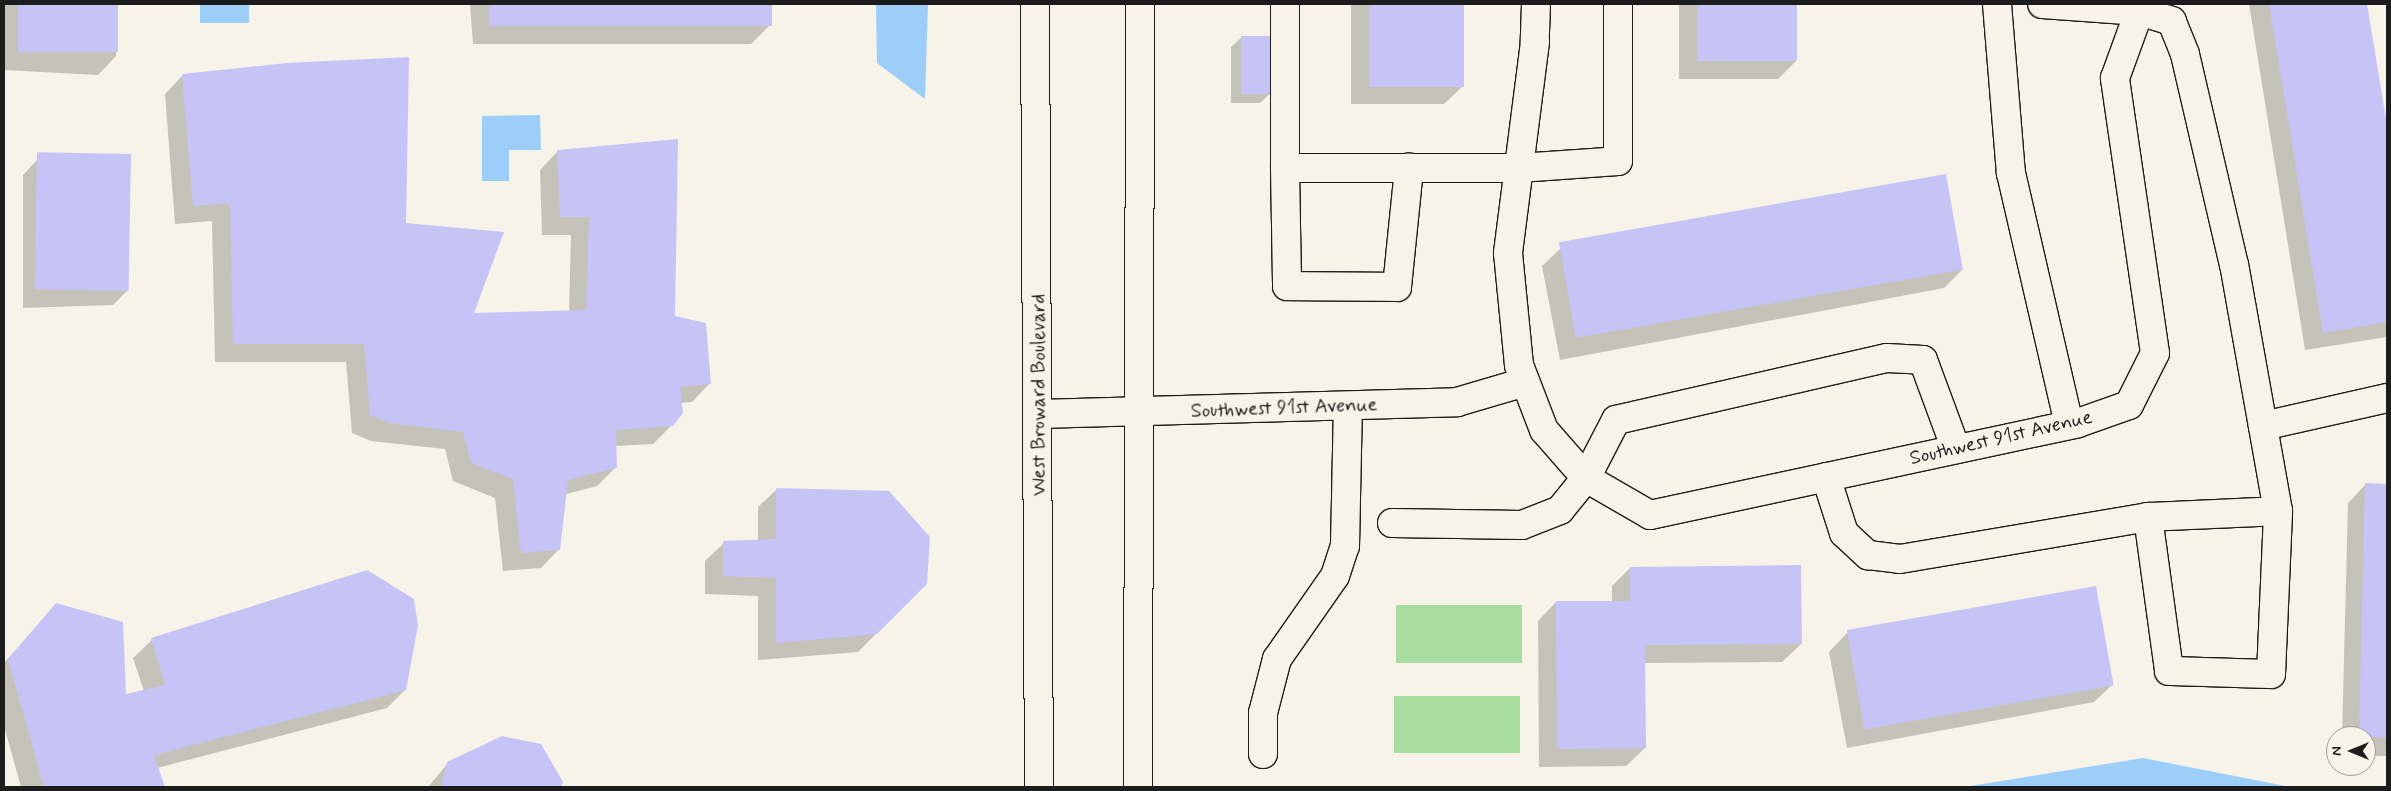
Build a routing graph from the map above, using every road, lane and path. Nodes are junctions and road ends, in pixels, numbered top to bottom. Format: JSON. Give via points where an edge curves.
{"nodes":[{"id":1,"x":1035,"y":4,"type":"edge"},
{"id":2,"x":1140,"y":4,"type":"edge"},
{"id":3,"x":1285,"y":4,"type":"edge"},
{"id":4,"x":1536,"y":4,"type":"edge"},
{"id":5,"x":1618,"y":4,"type":"edge"},
{"id":6,"x":1998,"y":4,"type":"edge"},
{"id":7,"x":2042,"y":4,"type":"edge"},
{"id":8,"x":2141,"y":7,"type":"edge"},
{"id":9,"x":1285,"y":168,"type":"junction"},
{"id":10,"x":1409,"y":168,"type":"junction"},
{"id":11,"x":1519,"y":168,"type":"junction"},
{"id":12,"x":1525,"y":382,"type":"junction"},
{"id":13,"x":2387,"y":398,"type":"edge"},
{"id":14,"x":1348,"y":406,"type":"junction"},
{"id":15,"x":1142,"y":413,"type":"junction"},
{"id":16,"x":1040,"y":414,"type":"junction"},
{"id":17,"x":2069,"y":424,"type":"junction"},
{"id":18,"x":2263,"y":426,"type":"junction"},
{"id":19,"x":1956,"y":449,"type":"junction"},
{"id":20,"x":1826,"y":477,"type":"junction"},
{"id":21,"x":1586,"y":478,"type":"junction"},
{"id":22,"x":2278,"y":511,"type":"junction"},
{"id":23,"x":2148,"y":517,"type":"junction"},
{"id":24,"x":1392,"y":523,"type":"dead end"},
{"id":25,"x":1263,"y":754,"type":"dead end"},
{"id":26,"x":1040,"y":787,"type":"edge"},
{"id":27,"x":1138,"y":787,"type":"edge"}],
"edges":[{"from":1,"to":16,"type":"street","name":"West Broward Boulevard"},
{"from":2,"to":15,"type":"street"},
{"from":3,"to":9,"type":"street"},
{"from":4,"to":11,"type":"street","name":"Southwest 91st Avenue"},
{"from":5,"to":11,"type":"street","via":[[1618,161]]},
{"from":6,"to":17,"type":"street","via":[[2011,173]]},
{"from":7,"to":8,"type":"street"},
{"from":8,"to":17,"type":"street","name":"Southwest 91st Avenue","via":[[2115,78],[2155,353],[2129,405]]},
{"from":8,"to":18,"type":"street","via":[[2172,21],[2185,54],[2234,265]]},
{"from":9,"to":10,"type":"street"},
{"from":9,"to":10,"type":"street","via":[[1287,286],[1397,287]]},
{"from":10,"to":11,"type":"street"},
{"from":11,"to":12,"type":"street","name":"Southwest 91st Avenue","via":[[1508,253],[1519,366]]},
{"from":12,"to":14,"type":"street","name":"Southwest 91st Avenue","via":[[1457,402]]},
{"from":12,"to":21,"type":"street","name":"Southwest 91st Avenue","via":[[1544,430]]},
{"from":13,"to":18,"type":"street"},
{"from":14,"to":15,"type":"street","name":"Southwest 91st Avenue"},
{"from":14,"to":25,"type":"street","via":[[1345,546],[1335,576],[1277,659],[1263,714]]},
{"from":15,"to":16,"type":"street","name":"Southwest 91st Avenue"},
{"from":15,"to":27,"type":"street"},
{"from":16,"to":26,"type":"street","name":"West Broward Boulevard"},
{"from":17,"to":19,"type":"street","name":"Southwest 91st Avenue"},
{"from":18,"to":22,"type":"street"},
{"from":19,"to":20,"type":"street","name":"Southwest 91st Avenue"},
{"from":19,"to":21,"type":"street","via":[[1923,360],[1887,358],[1616,420]]},
{"from":20,"to":21,"type":"street","name":"Southwest 91st Avenue","via":[[1650,514]]},
{"from":20,"to":23,"type":"street","via":[[1844,533],[1868,555],[1900,559]]},
{"from":21,"to":24,"type":"street","via":[[1560,510],[1522,525]]},
{"from":22,"to":23,"type":"street"},
{"from":22,"to":23,"type":"street","via":[[2271,674],[2169,672]]}]}
